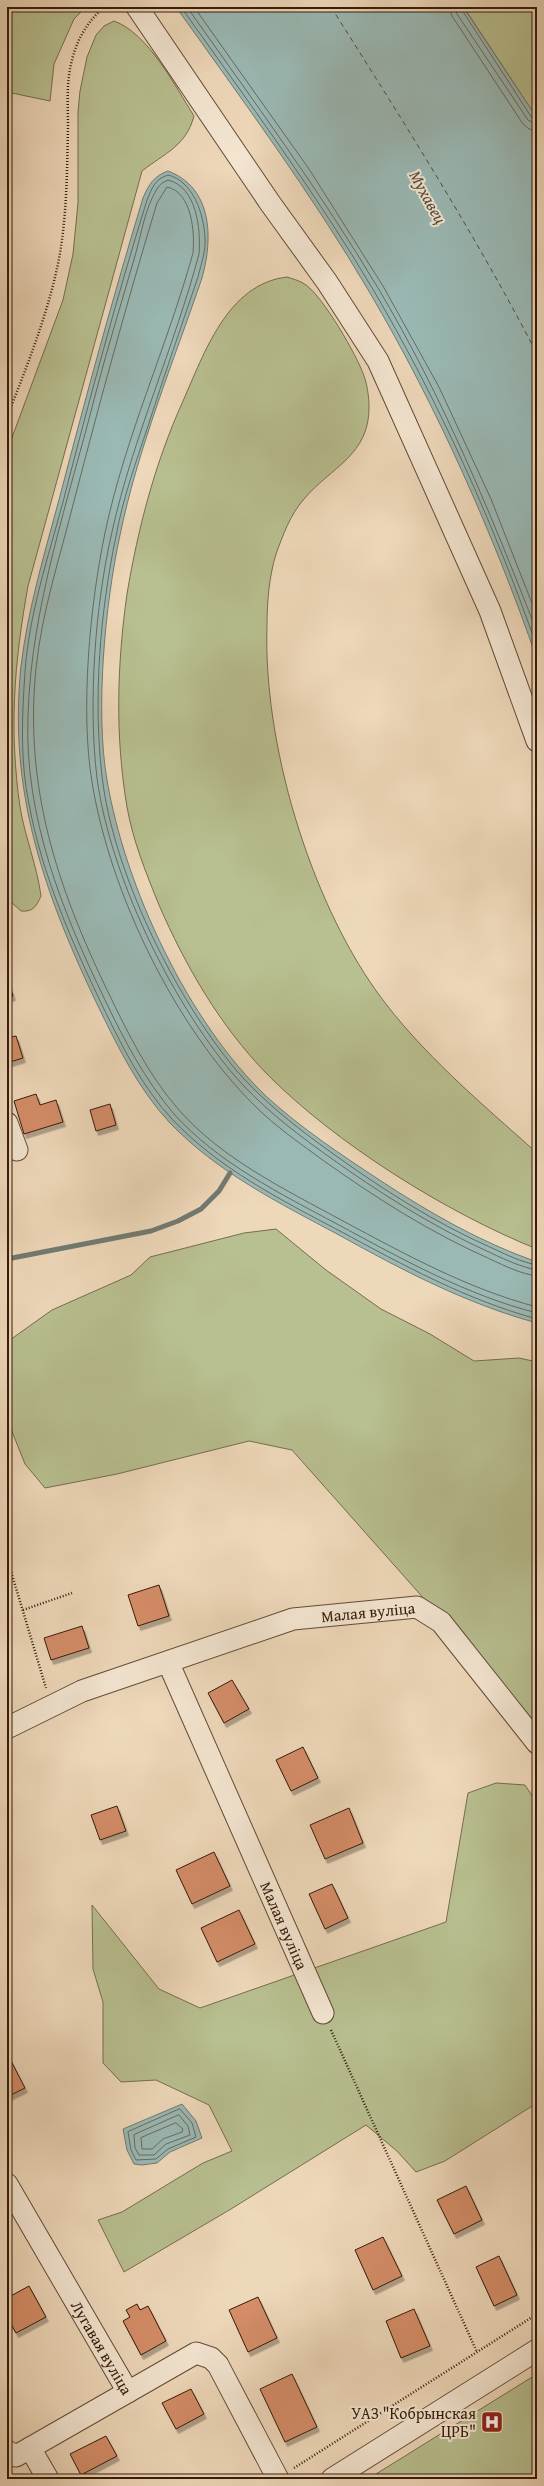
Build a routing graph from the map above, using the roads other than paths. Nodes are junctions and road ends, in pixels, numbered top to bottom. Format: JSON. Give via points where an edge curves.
{"nodes":[{"id":1,"x":137,"y":7,"type":"edge"},
{"id":2,"x":537,"y":741,"type":"edge"},
{"id":3,"x":7,"y":1124,"type":"edge"},
{"id":4,"x":17,"y":1150,"type":"dead end"},
{"id":5,"x":168,"y":1662,"type":"junction"},
{"id":6,"x":7,"y":1728,"type":"edge"},
{"id":7,"x":537,"y":1743,"type":"edge"},
{"id":8,"x":323,"y":2013,"type":"road end"},
{"id":9,"x":7,"y":2184,"type":"edge"},
{"id":10,"x":537,"y":2350,"type":"edge"},
{"id":11,"x":128,"y":2392,"type":"junction"},
{"id":12,"x":18,"y":2452,"type":"edge"},
{"id":13,"x":48,"y":2479,"type":"edge"},
{"id":14,"x":278,"y":2479,"type":"edge"},
{"id":15,"x":332,"y":2479,"type":"edge"}],
"edges":[{"from":1,"to":2,"type":"street","via":[[327,282],[378,361],[490,612]]},
{"from":3,"to":4,"type":"street"},
{"from":5,"to":6,"type":"street","name":"Малая вуліца","via":[[82,1691]]},
{"from":5,"to":7,"type":"street","name":"Малая вуліца","via":[[293,1619],[417,1607],[441,1622]]},
{"from":5,"to":8,"type":"street","name":"Малая вуліца"},
{"from":9,"to":11,"type":"street","name":"Лугавая вуліца"},
{"from":10,"to":15,"type":"street"},
{"from":11,"to":12,"type":"street"},
{"from":11,"to":14,"type":"street","name":"Лугавая вуліца","via":[[196,2353],[211,2358],[218,2365]]},
{"from":12,"to":13,"type":"street"}]}
